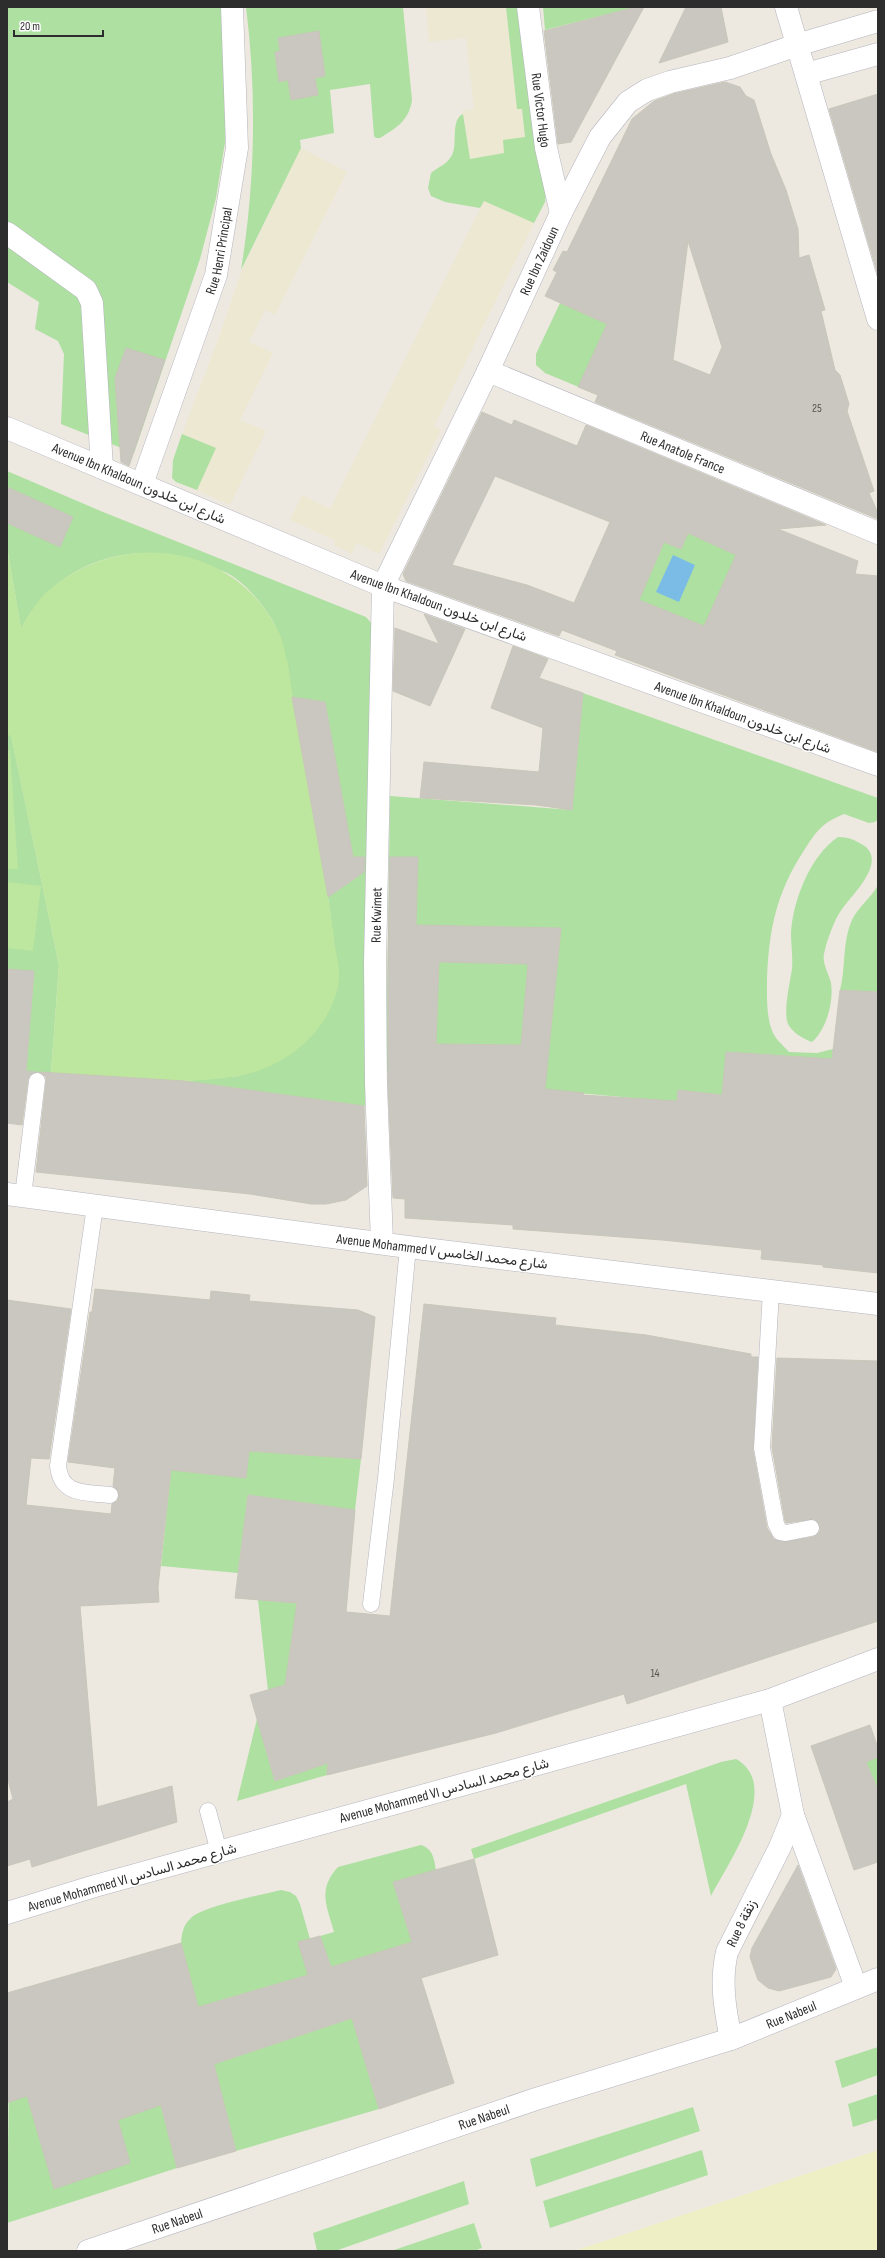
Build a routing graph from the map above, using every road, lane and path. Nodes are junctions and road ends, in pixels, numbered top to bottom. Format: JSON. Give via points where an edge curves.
{"nodes":[{"id":1,"x":232,"y":7,"type":"edge"},
{"id":2,"x":528,"y":7,"type":"edge"},
{"id":3,"x":786,"y":7,"type":"edge"},
{"id":4,"x":878,"y":21,"type":"edge"},
{"id":5,"x":797,"y":45,"type":"junction"},
{"id":6,"x":878,"y":54,"type":"edge"},
{"id":7,"x":806,"y":74,"type":"junction"},
{"id":8,"x":561,"y":213,"type":"junction"},
{"id":9,"x":7,"y":233,"type":"edge"},
{"id":10,"x":878,"y":319,"type":"edge"},
{"id":11,"x":488,"y":371,"type":"junction"},
{"id":12,"x":7,"y":428,"type":"edge"},
{"id":13,"x":102,"y":468,"type":"junction"},
{"id":14,"x":142,"y":484,"type":"junction"},
{"id":15,"x":878,"y":533,"type":"edge"},
{"id":16,"x":383,"y":586,"type":"junction"},
{"id":17,"x":878,"y":765,"type":"edge"},
{"id":18,"x":38,"y":1081,"type":"dead end"},
{"id":19,"x":15,"y":1195,"type":"edge"},
{"id":20,"x":95,"y":1206,"type":"junction"},
{"id":21,"x":382,"y":1243,"type":"junction"},
{"id":22,"x":408,"y":1247,"type":"junction"},
{"id":23,"x":771,"y":1291,"type":"junction"},
{"id":24,"x":878,"y":1304,"type":"edge"},
{"id":25,"x":110,"y":1496,"type":"dead end"},
{"id":26,"x":811,"y":1528,"type":"dead end"},
{"id":27,"x":371,"y":1604,"type":"dead end"},
{"id":28,"x":878,"y":1660,"type":"edge"},
{"id":29,"x":770,"y":1700,"type":"junction"},
{"id":30,"x":208,"y":1811,"type":"dead end"},
{"id":31,"x":793,"y":1815,"type":"junction"},
{"id":32,"x":219,"y":1852,"type":"junction"},
{"id":33,"x":7,"y":1913,"type":"edge"},
{"id":34,"x":878,"y":1979,"type":"edge"},
{"id":35,"x":856,"y":1987,"type":"junction"},
{"id":36,"x":731,"y":2039,"type":"junction"},
{"id":37,"x":88,"y":2251,"type":"edge"}],
"edges":[{"from":1,"to":14,"type":"street","name":"Rue Henri Principal","via":[[237,148],[216,275]]},
{"from":2,"to":8,"type":"street","name":"Rue Victor Hugo","via":[[546,148]]},
{"from":3,"to":5,"type":"street"},
{"from":4,"to":5,"type":"street","name":"Rue Ibn Zaidoun"},
{"from":5,"to":7,"type":"street"},
{"from":5,"to":8,"type":"street","name":"Rue Ibn Zaidoun","via":[[730,68],[670,82],[647,90],[628,102],[600,137]]},
{"from":6,"to":7,"type":"street"},
{"from":7,"to":10,"type":"street"},
{"from":8,"to":11,"type":"street","name":"Rue Ibn Zaidoun"},
{"from":9,"to":13,"type":"street","via":[[86,290],[92,303]]},
{"from":11,"to":15,"type":"street","name":"Rue Anatole France"},
{"from":11,"to":16,"type":"street","name":"Rue Ibn Zaidoun"},
{"from":12,"to":13,"type":"street","name":"Avenue Ibn Khaldoun شارع ابن خلدون"},
{"from":13,"to":14,"type":"street","name":"Avenue Ibn Khaldoun شارع ابن خلدون"},
{"from":14,"to":16,"type":"street","name":"Avenue Ibn Khaldoun شارع ابن خلدون"},
{"from":16,"to":17,"type":"street","name":"Avenue Ibn Khaldoun شارع ابن خلدون"},
{"from":16,"to":21,"type":"street","name":"Rue Kwimet","via":[[375,939],[376,1084]]},
{"from":18,"to":19,"type":"lane"},
{"from":19,"to":20,"type":"street","name":"Avenue Mohammed V شارع محمد الخامس"},
{"from":20,"to":21,"type":"street","name":"Avenue Mohammed V شارع محمد الخامس"},
{"from":20,"to":25,"type":"lane","via":[[58,1466],[59,1478],[74,1491]]},
{"from":21,"to":22,"type":"street","name":"Avenue Mohammed V شارع محمد الخامس"},
{"from":22,"to":23,"type":"street","name":"Avenue Mohammed V شارع محمد الخامس"},
{"from":22,"to":27,"type":"lane"},
{"from":23,"to":24,"type":"street","name":"Avenue Mohammed V شارع محمد الخامس"},
{"from":23,"to":26,"type":"lane","via":[[762,1448],[765,1467],[776,1524],[780,1532]]},
{"from":28,"to":29,"type":"street","name":"Avenue Mohammed VI شارع محمد السادس"},
{"from":29,"to":31,"type":"street"},
{"from":29,"to":32,"type":"street","name":"Avenue Mohammed VI شارع محمد السادس"},
{"from":30,"to":32,"type":"lane"},
{"from":31,"to":35,"type":"street"},
{"from":31,"to":36,"type":"street","name":"Rue 8 زنقة","via":[[780,1847],[727,1952],[722,1969],[724,2007]]},
{"from":32,"to":33,"type":"street","name":"Avenue Mohammed VI شارع محمد السادس"},
{"from":34,"to":35,"type":"street","name":"Rue Nabeul"},
{"from":35,"to":36,"type":"street","name":"Rue Nabeul"},
{"from":36,"to":37,"type":"street","name":"Rue Nabeul","via":[[536,2099]]}]}
